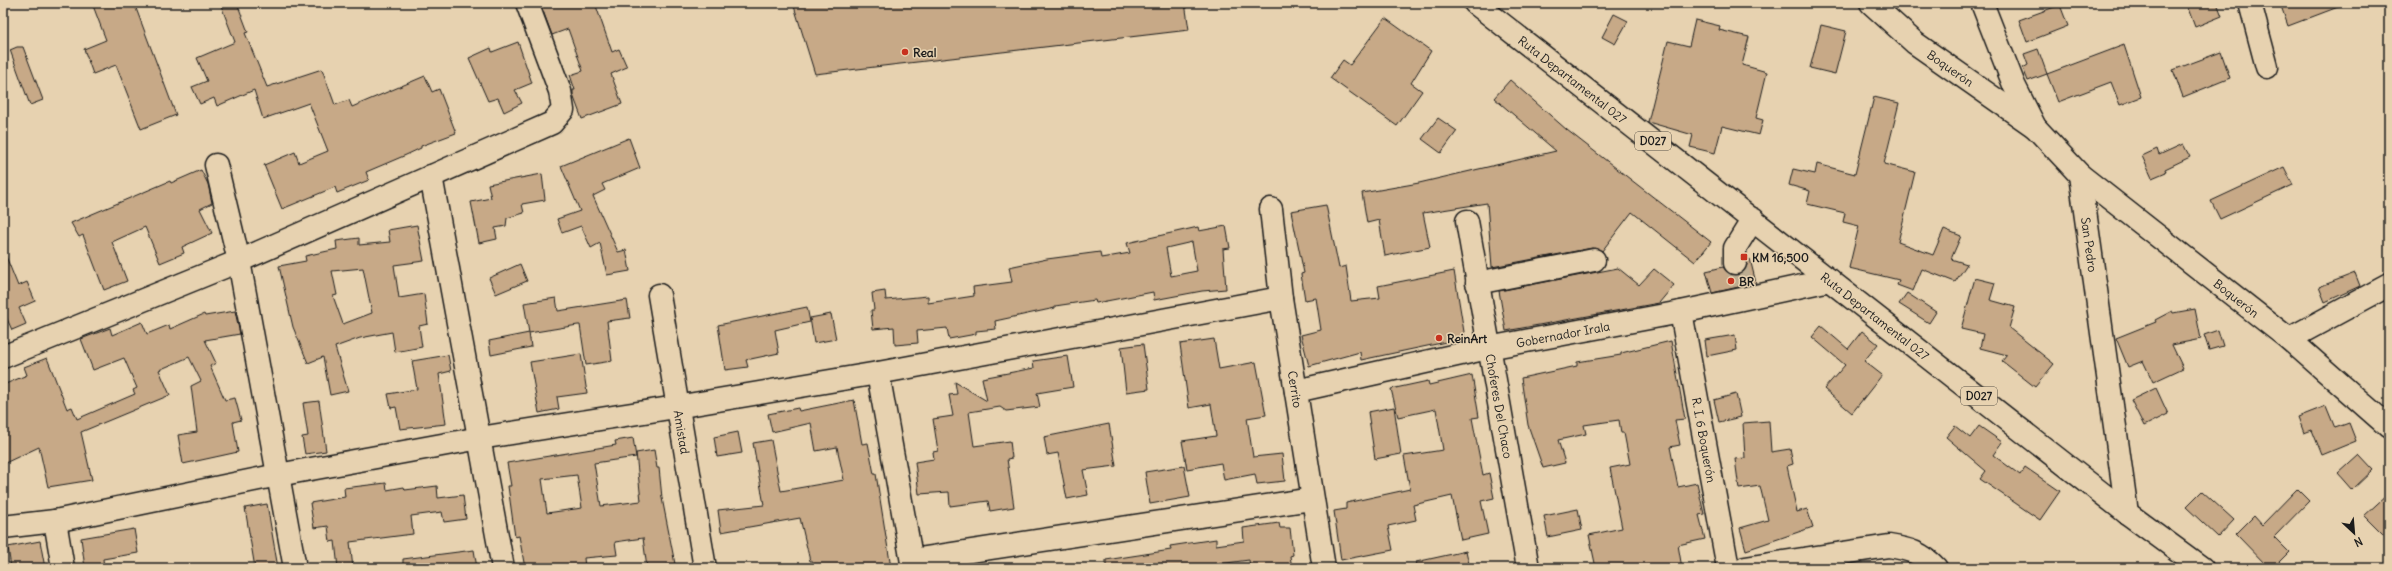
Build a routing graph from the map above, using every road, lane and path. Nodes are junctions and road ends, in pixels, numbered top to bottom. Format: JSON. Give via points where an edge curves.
{"nodes":[{"id":1,"x":527,"y":3,"type":"edge"},
{"id":2,"x":1475,"y":3,"type":"edge"},
{"id":3,"x":1871,"y":3,"type":"edge"},
{"id":4,"x":1982,"y":3,"type":"edge"},
{"id":5,"x":2250,"y":3,"type":"edge"},
{"id":6,"x":2266,"y":67,"type":"dead end"},
{"id":7,"x":2034,"y":127,"type":"junction"},
{"id":8,"x":216,"y":165,"type":"dead end"},
{"id":9,"x":2080,"y":175,"type":"junction"},
{"id":10,"x":431,"y":176,"type":"junction"},
{"id":11,"x":1271,"y":209,"type":"dead end"},
{"id":12,"x":1753,"y":219,"type":"junction"},
{"id":13,"x":1467,"y":220,"type":"dead end"},
{"id":14,"x":1594,"y":260,"type":"dead end"},
{"id":15,"x":239,"y":261,"type":"junction"},
{"id":16,"x":1735,"y":263,"type":"tunnel mouth"},
{"id":17,"x":1830,"y":280,"type":"junction"},
{"id":18,"x":1477,"y":283,"type":"junction"},
{"id":19,"x":2389,"y":285,"type":"edge"},
{"id":20,"x":659,"y":296,"type":"dead end"},
{"id":21,"x":1281,"y":298,"type":"junction"},
{"id":22,"x":1681,"y":312,"type":"junction"},
{"id":23,"x":2289,"y":339,"type":"junction"},
{"id":24,"x":1488,"y":348,"type":"junction"},
{"id":25,"x":3,"y":357,"type":"edge"},
{"id":26,"x":878,"y":373,"type":"junction"},
{"id":27,"x":1296,"y":391,"type":"junction"},
{"id":28,"x":676,"y":407,"type":"junction"},
{"id":29,"x":2389,"y":427,"type":"edge"},
{"id":30,"x":480,"y":438,"type":"junction"},
{"id":31,"x":278,"y":475,"type":"junction"},
{"id":32,"x":1312,"y":499,"type":"junction"},
{"id":33,"x":2127,"y":513,"type":"junction"},
{"id":34,"x":55,"y":520,"type":"junction"},
{"id":35,"x":3,"y":527,"type":"edge"},
{"id":36,"x":912,"y":564,"type":"edge"},
{"id":37,"x":63,"y":568,"type":"edge"},
{"id":38,"x":295,"y":568,"type":"edge"},
{"id":39,"x":503,"y":568,"type":"edge"},
{"id":40,"x":705,"y":568,"type":"edge"},
{"id":41,"x":1324,"y":568,"type":"edge"},
{"id":42,"x":1528,"y":568,"type":"edge"},
{"id":43,"x":1728,"y":568,"type":"edge"},
{"id":44,"x":1745,"y":568,"type":"edge"},
{"id":45,"x":1936,"y":568,"type":"edge"},
{"id":46,"x":2202,"y":568,"type":"edge"}],
"edges":[{"from":1,"to":10,"type":"street","via":[[560,91],[563,110],[552,123]]},
{"from":2,"to":12,"type":"street","name":"Ruta Departamental 027","number":"D027"},
{"from":3,"to":7,"type":"street","name":"Boquerón","via":[[1915,43]]},
{"from":4,"to":7,"type":"street","via":[[2014,85]]},
{"from":5,"to":6,"type":"street"},
{"from":7,"to":9,"type":"street"},
{"from":8,"to":15,"type":"street"},
{"from":9,"to":23,"type":"street","name":"Boquerón"},
{"from":9,"to":33,"type":"street","name":"San Pedro"},
{"from":10,"to":15,"type":"street"},
{"from":10,"to":30,"type":"street"},
{"from":11,"to":21,"type":"street","name":"Cerrito"},
{"from":12,"to":16,"type":"street","via":[[1735,248]]},
{"from":12,"to":17,"type":"street","name":"Ruta Departamental 027","number":"D027"},
{"from":13,"to":18,"type":"street","name":"Choferes Del Chaco"},
{"from":14,"to":18,"type":"street"},
{"from":15,"to":25,"type":"street"},
{"from":15,"to":31,"type":"street"},
{"from":17,"to":22,"type":"street","name":"Gobernador Irala","via":[[1745,292]]},
{"from":17,"to":33,"type":"street","name":"Ruta Departamental 027","number":"D027"},
{"from":18,"to":24,"type":"street","name":"Choferes Del Chaco"},
{"from":19,"to":23,"type":"street"},
{"from":20,"to":28,"type":"street","name":"Amistad"},
{"from":21,"to":26,"type":"street"},
{"from":21,"to":27,"type":"street","name":"Cerrito"},
{"from":22,"to":24,"type":"street","name":"Gobernador Irala"},
{"from":22,"to":43,"type":"street","name":"R. I. 6 Boquerón"},
{"from":23,"to":29,"type":"street","name":"Boquerón"},
{"from":24,"to":27,"type":"street","name":"Gobernador Irala"},
{"from":24,"to":42,"type":"street","name":"Choferes Del Chaco"},
{"from":26,"to":28,"type":"street"},
{"from":26,"to":36,"type":"street"},
{"from":27,"to":32,"type":"street","name":"Cerrito"},
{"from":28,"to":30,"type":"street"},
{"from":28,"to":40,"type":"street","name":"Amistad"},
{"from":30,"to":31,"type":"street"},
{"from":30,"to":39,"type":"street"},
{"from":31,"to":34,"type":"street"},
{"from":31,"to":38,"type":"street"},
{"from":32,"to":36,"type":"street"},
{"from":32,"to":41,"type":"street","name":"Cerrito"},
{"from":33,"to":46,"type":"street","name":"Ruta Departamental 027","number":"D027"},
{"from":34,"to":35,"type":"street"},
{"from":34,"to":37,"type":"street"},
{"from":44,"to":45,"type":"street","via":[[1889,546],[1910,549],[1928,559]]}]}
